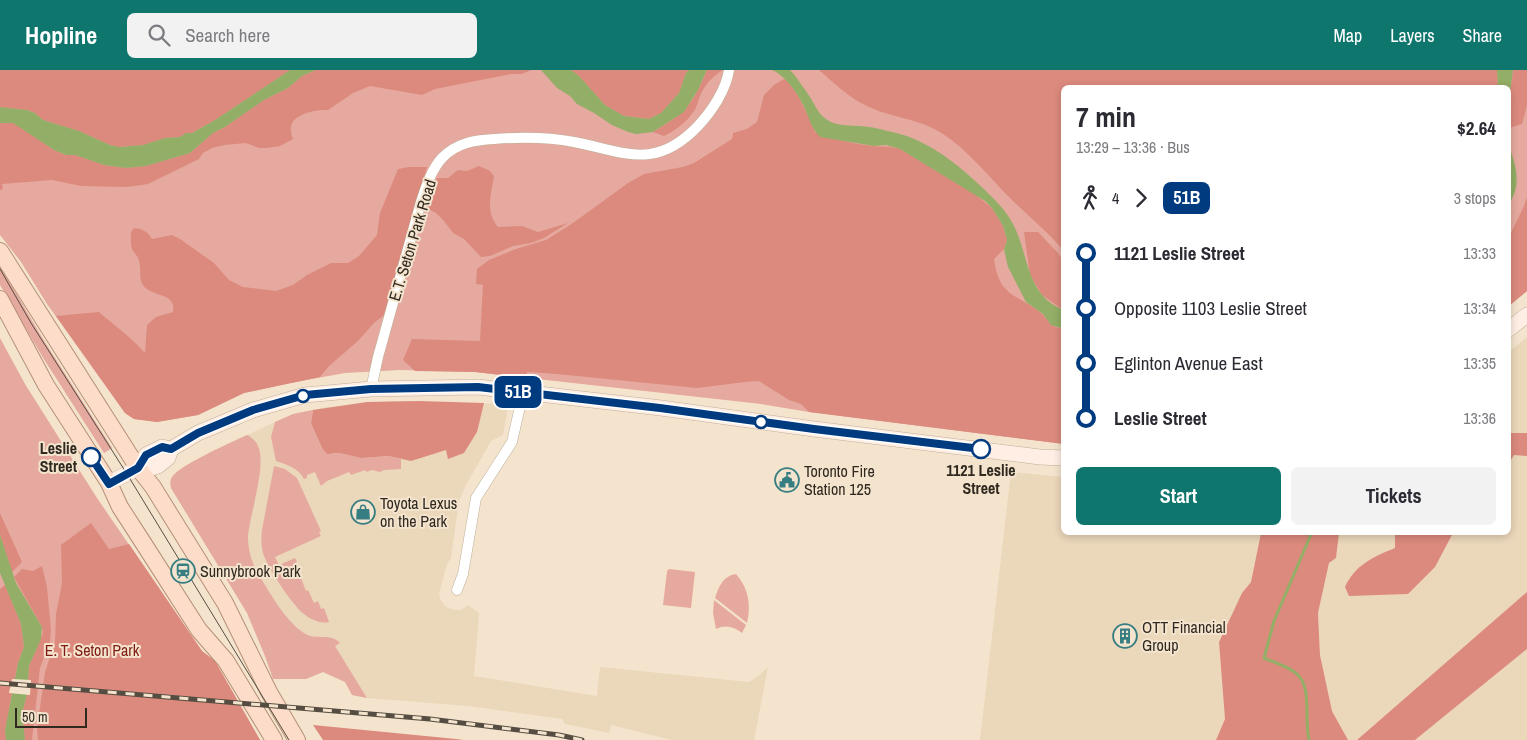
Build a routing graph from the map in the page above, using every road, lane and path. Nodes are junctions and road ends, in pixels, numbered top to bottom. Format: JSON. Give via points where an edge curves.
{"nodes":[{"id":1,"x":729,"y":70,"type":"edge"},
{"id":2,"x":0,"y":251,"type":"edge"},
{"id":3,"x":0,"y":299,"type":"edge"},
{"id":4,"x":1527,"y":315,"type":"edge"},
{"id":5,"x":1511,"y":327,"type":"edge"},
{"id":6,"x":371,"y":389,"type":"junction"},
{"id":7,"x":523,"y":393,"type":"junction"},
{"id":8,"x":1061,"y":458,"type":"edge"},
{"id":9,"x":138,"y":468,"type":"junction"},
{"id":10,"x":109,"y":484,"type":"junction"},
{"id":11,"x":457,"y":590,"type":"dead end"},
{"id":12,"x":274,"y":740,"type":"edge"},
{"id":13,"x":297,"y":740,"type":"edge"}],
"edges":[{"from":1,"to":6,"type":"street","name":"E.T. Seton Park Road","via":[[722,91],[701,123],[678,143],[657,152],[632,155],[563,140],[516,137],[468,142],[445,155],[430,178],[421,202]]},
{"from":2,"to":9,"type":"main road"},
{"from":3,"to":10,"type":"main road","via":[[46,385]]},
{"from":4,"to":5,"type":"main road"},
{"from":6,"to":7,"type":"main road","via":[[478,387]]},
{"from":6,"to":9,"type":"main road","via":[[305,395],[253,410],[198,433],[171,449],[162,447],[146,455]]},
{"from":7,"to":8,"type":"main road"},
{"from":7,"to":11,"type":"street","via":[[512,442],[476,498],[463,574]]},
{"from":9,"to":10,"type":"main road"},
{"from":9,"to":13,"type":"main road","via":[[225,603]]},
{"from":10,"to":12,"type":"main road","via":[[120,507],[199,630],[226,661]]}]}
